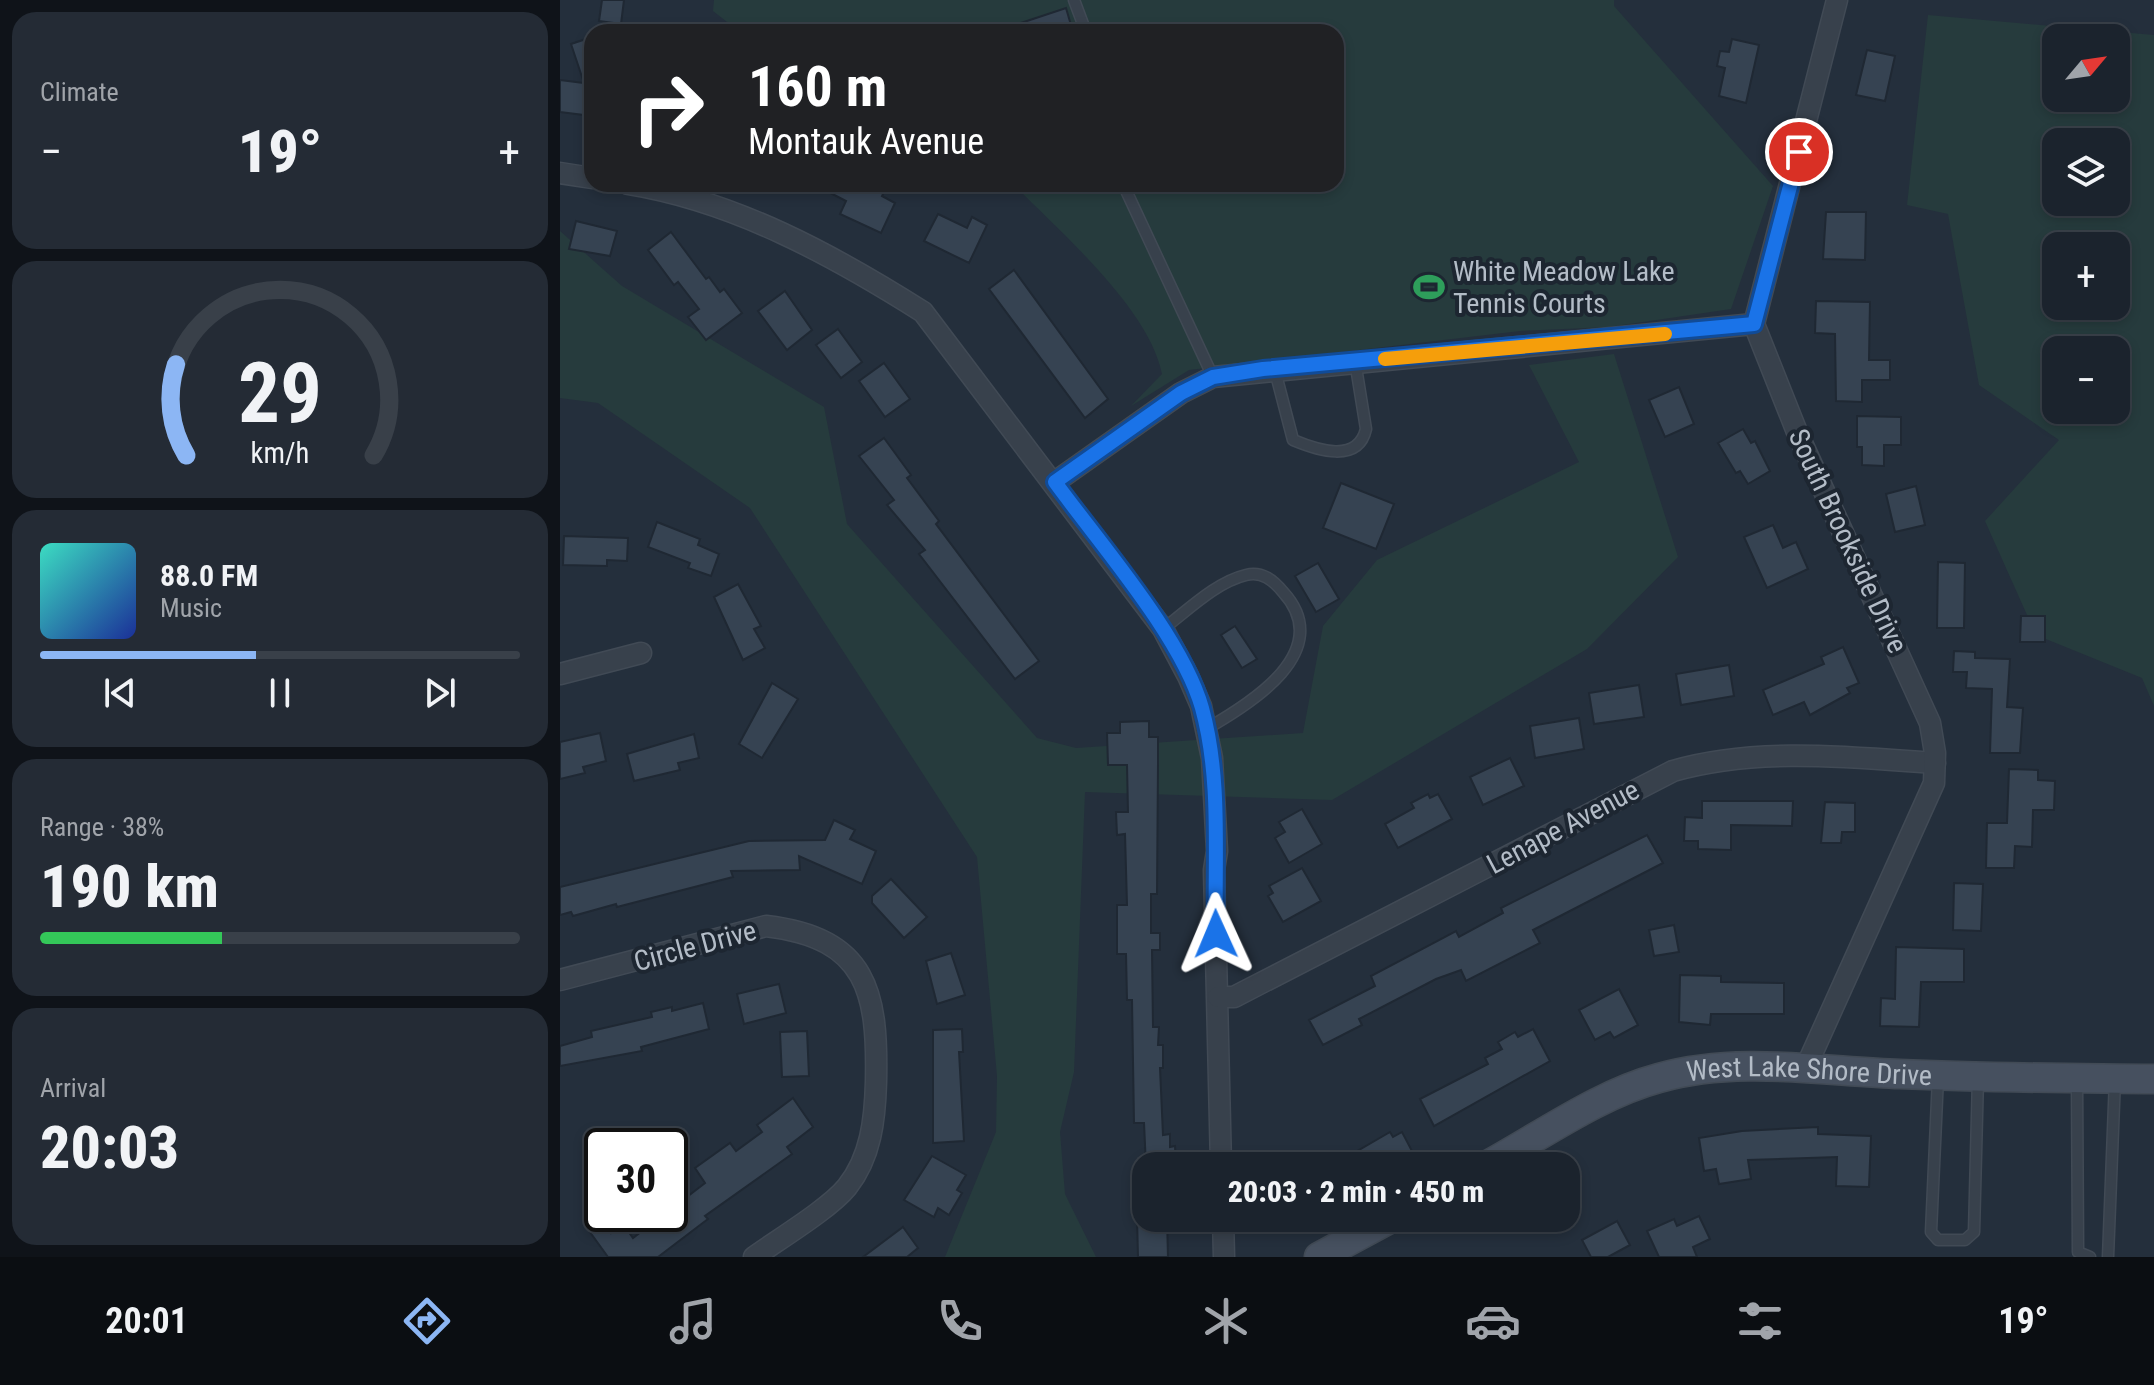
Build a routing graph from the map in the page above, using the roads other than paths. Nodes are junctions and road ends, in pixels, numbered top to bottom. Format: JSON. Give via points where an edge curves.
{"nodes":[{"id":1,"x":1074,"y":0,"type":"edge"},
{"id":2,"x":1837,"y":0,"type":"edge"},
{"id":3,"x":1083,"y":24,"type":"edge"},
{"id":4,"x":560,"y":173,"type":"edge"},
{"id":5,"x":584,"y":177,"type":"edge"},
{"id":6,"x":667,"y":192,"type":"edge"},
{"id":7,"x":1127,"y":192,"type":"edge"},
{"id":8,"x":1754,"y":324,"type":"junction"},
{"id":9,"x":1355,"y":361,"type":"junction"},
{"id":10,"x":1274,"y":369,"type":"junction"},
{"id":11,"x":1213,"y":377,"type":"junction"},
{"id":12,"x":1055,"y":482,"type":"junction"},
{"id":13,"x":1163,"y":629,"type":"junction"},
{"id":14,"x":641,"y":653,"type":"dead end"},
{"id":15,"x":560,"y":674,"type":"edge"},
{"id":16,"x":1206,"y":729,"type":"junction"},
{"id":17,"x":1935,"y":763,"type":"junction"},
{"id":18,"x":560,"y":980,"type":"edge"},
{"id":19,"x":1218,"y":997,"type":"junction"},
{"id":20,"x":1806,"y":1067,"type":"junction"},
{"id":21,"x":1938,"y":1075,"type":"junction"},
{"id":22,"x":1978,"y":1076,"type":"junction"},
{"id":23,"x":2077,"y":1078,"type":"junction"},
{"id":24,"x":2115,"y":1079,"type":"junction"},
{"id":25,"x":2154,"y":1079,"type":"edge"},
{"id":26,"x":1221,"y":1152,"type":"edge"},
{"id":27,"x":1512,"y":1152,"type":"edge"},
{"id":28,"x":1223,"y":1232,"type":"edge"},
{"id":29,"x":1365,"y":1232,"type":"edge"},
{"id":30,"x":754,"y":1257,"type":"edge"},
{"id":31,"x":1224,"y":1257,"type":"edge"},
{"id":32,"x":1319,"y":1257,"type":"edge"},
{"id":33,"x":2090,"y":1257,"type":"edge"},
{"id":34,"x":2108,"y":1257,"type":"edge"}],
"edges":[{"from":1,"to":3,"type":"lane"},
{"from":2,"to":8,"type":"street"},
{"from":4,"to":5,"type":"street"},
{"from":6,"to":12,"type":"street","via":[[735,211],[923,312]]},
{"from":7,"to":11,"type":"lane"},
{"from":8,"to":9,"type":"street"},
{"from":8,"to":17,"type":"street","name":"South Brookside Drive","via":[[1797,432],[1930,723]]},
{"from":9,"to":10,"type":"street"},
{"from":9,"to":10,"type":"lane","via":[[1364,439],[1353,449],[1334,452],[1293,440]]},
{"from":10,"to":11,"type":"street"},
{"from":11,"to":12,"type":"street","via":[[1181,393]]},
{"from":12,"to":13,"type":"street"},
{"from":13,"to":16,"type":"street","via":[[1201,706]]},
{"from":13,"to":16,"type":"lane","via":[[1246,575],[1272,580],[1291,600],[1300,631],[1295,658],[1254,702]]},
{"from":14,"to":15,"type":"street"},
{"from":16,"to":19,"type":"street","via":[[1217,851]]},
{"from":17,"to":19,"type":"street","name":"Lenape Avenue","via":[[1847,757],[1711,760],[1673,771],[1234,997]]},
{"from":17,"to":20,"type":"street","name":"South Brookside Drive","via":[[1934,783]]},
{"from":18,"to":30,"type":"street","name":"Circle Drive","via":[[766,926],[797,929],[825,943],[846,957],[869,988],[877,1025],[875,1113],[866,1157],[846,1189]]},
{"from":19,"to":26,"type":"street"},
{"from":20,"to":21,"type":"street","name":"West Lake Shore Drive"},
{"from":20,"to":27,"type":"street","name":"West Lake Shore Drive","via":[[1705,1069],[1657,1078]]},
{"from":21,"to":22,"type":"street","name":"West Lake Shore Drive"},
{"from":21,"to":22,"type":"lane","via":[[1931,1232],[1938,1240],[1965,1240],[1974,1232]]},
{"from":22,"to":23,"type":"street","name":"West Lake Shore Drive"},
{"from":23,"to":24,"type":"street","name":"West Lake Shore Drive"},
{"from":23,"to":33,"type":"lane","via":[[2078,1252]]},
{"from":24,"to":25,"type":"street","name":"West Lake Shore Drive"},
{"from":24,"to":34,"type":"lane"},
{"from":28,"to":31,"type":"street"},
{"from":29,"to":32,"type":"street"}]}
